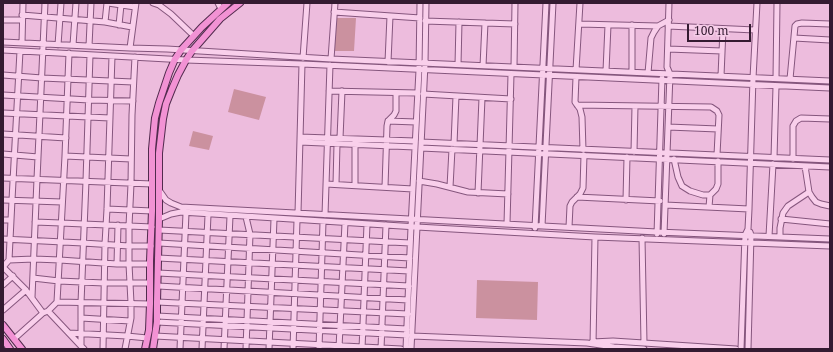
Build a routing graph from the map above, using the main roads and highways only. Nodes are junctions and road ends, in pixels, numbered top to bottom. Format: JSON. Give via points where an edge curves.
{"nodes":[{"id":1,"x":228,"y":3,"type":"edge"},
{"id":2,"x":240,"y":3,"type":"edge"},
{"id":3,"x":219,"y":6,"type":"edge"},
{"id":4,"x":3,"y":325,"type":"edge"},
{"id":5,"x":3,"y":339,"type":"edge"},
{"id":6,"x":10,"y":349,"type":"edge"},
{"id":7,"x":22,"y":349,"type":"edge"},
{"id":8,"x":145,"y":349,"type":"edge"},
{"id":9,"x":153,"y":349,"type":"edge"}],
"edges":[{"from":1,"to":3,"type":"main road"},
{"from":2,"to":9,"type":"main road","via":[[220,19],[192,51],[166,104],[159,153],[158,302]]},
{"from":3,"to":8,"type":"main road","via":[[175,59],[155,118],[152,149],[149,330]]},
{"from":4,"to":7,"type":"main road"},
{"from":5,"to":6,"type":"main road"}]}
